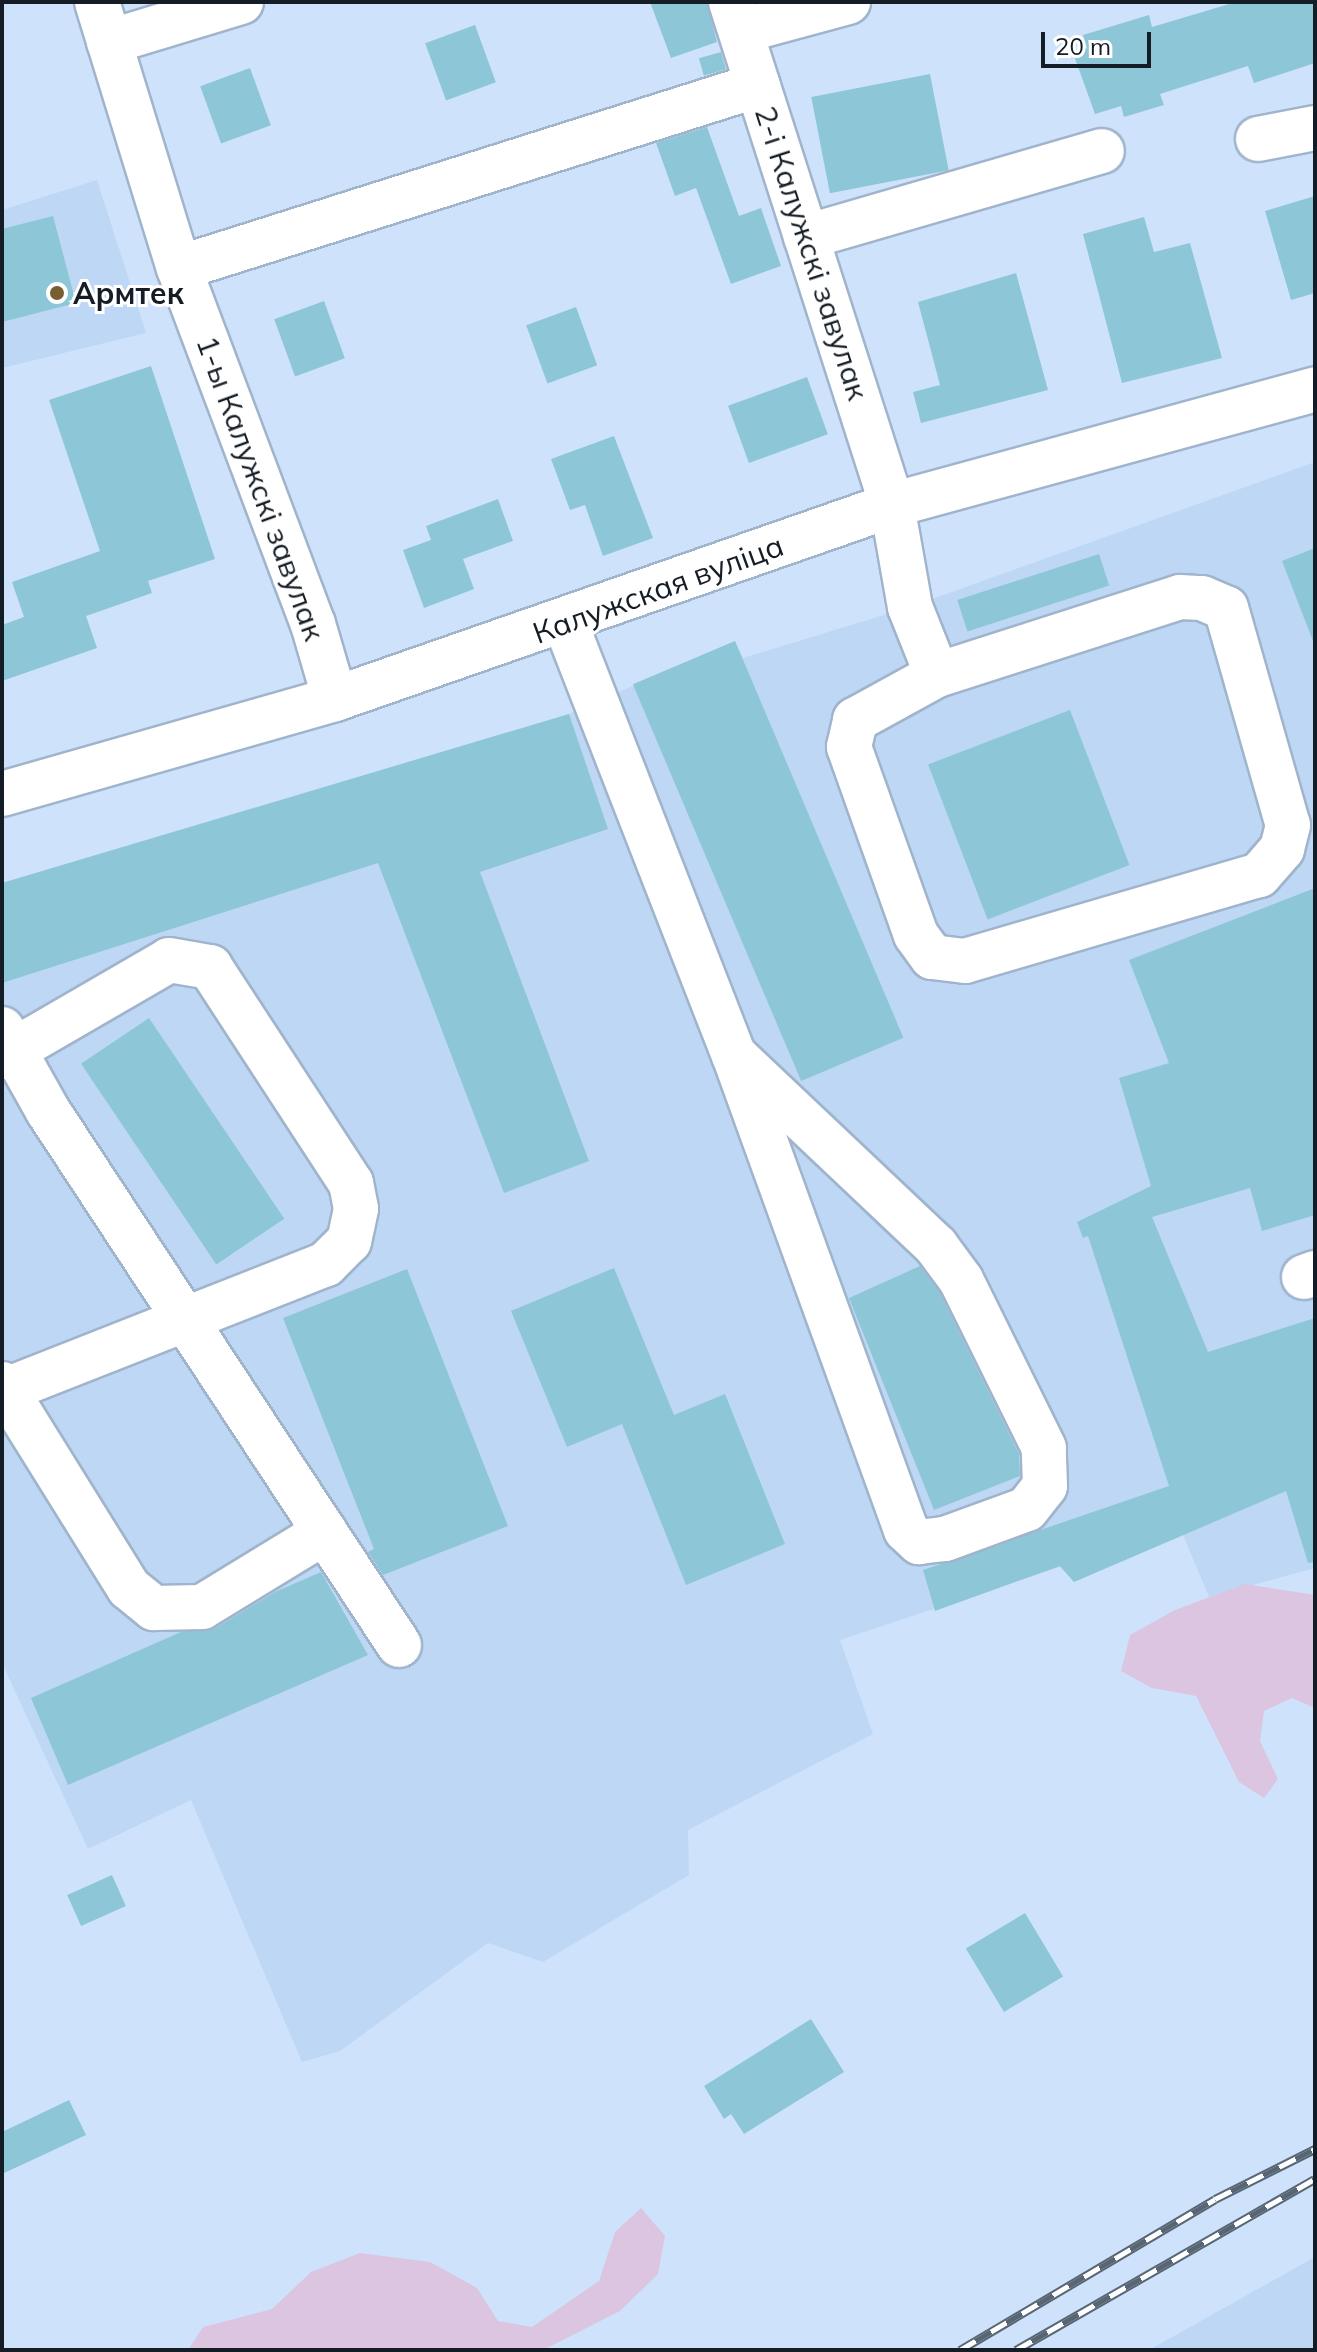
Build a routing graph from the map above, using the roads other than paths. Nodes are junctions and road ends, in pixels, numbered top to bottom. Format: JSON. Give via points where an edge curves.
{"nodes":[{"id":1,"x":241,"y":2,"type":"edge"},
{"id":2,"x":848,"y":2,"type":"edge"},
{"id":3,"x":736,"y":16,"type":"edge"},
{"id":4,"x":103,"y":22,"type":"edge"},
{"id":5,"x":758,"y":85,"type":"junction"},
{"id":6,"x":1315,"y":128,"type":"edge"},
{"id":7,"x":1258,"y":139,"type":"dead end"},
{"id":8,"x":1102,"y":151,"type":"dead end"},
{"id":9,"x":806,"y":237,"type":"junction"},
{"id":10,"x":179,"y":268,"type":"junction"},
{"id":11,"x":1315,"y":389,"type":"edge"},
{"id":12,"x":892,"y":505,"type":"junction"},
{"id":13,"x":565,"y":622,"type":"junction"},
{"id":14,"x":937,"y":675,"type":"junction"},
{"id":15,"x":335,"y":699,"type":"junction"},
{"id":16,"x":2,"y":794,"type":"edge"},
{"id":17,"x":6,"y":1046,"type":"edge"},
{"id":18,"x":734,"y":1055,"type":"junction"},
{"id":19,"x":185,"y":1319,"type":"junction"},
{"id":20,"x":4,"y":1387,"type":"edge"},
{"id":21,"x":325,"y":1532,"type":"junction"},
{"id":22,"x":399,"y":1645,"type":"dead end"}],
"edges":[{"from":1,"to":4,"type":"street"},
{"from":2,"to":3,"type":"street"},
{"from":3,"to":5,"type":"street","name":"2-і Калужскі завулак"},
{"from":4,"to":10,"type":"street","name":"1-ы Калужскі завулак"},
{"from":5,"to":9,"type":"street","name":"2-і Калужскі завулак"},
{"from":5,"to":10,"type":"street"},
{"from":6,"to":7,"type":"street"},
{"from":8,"to":9,"type":"street"},
{"from":9,"to":12,"type":"street","name":"2-і Калужскі завулак"},
{"from":10,"to":15,"type":"street","name":"1-ы Калужскі завулак","via":[[313,624]]},
{"from":11,"to":12,"type":"street","name":"Калужская вуліца"},
{"from":12,"to":13,"type":"street","name":"Калужская вуліца"},
{"from":12,"to":14,"type":"street","name":"2-і Калужскі завулак","via":[[910,607]]},
{"from":13,"to":15,"type":"street","name":"Калужская вуліца"},
{"from":13,"to":18,"type":"street"},
{"from":14,"to":14,"type":"street","via":[[881,701],[855,720],[849,747],[916,935],[932,957],[965,961],[1259,875],[1282,849],[1288,825],[1226,608],[1202,598],[1180,597]]},
{"from":15,"to":16,"type":"street","name":"Калужская вуліца"},
{"from":17,"to":19,"type":"street"},
{"from":17,"to":19,"type":"street","via":[[169,960],[210,967],[351,1183],[356,1209],[349,1241],[326,1264]]},
{"from":18,"to":18,"type":"street","via":[[906,1530],[919,1542],[945,1539],[1027,1509],[1045,1486],[1044,1448],[961,1280],[936,1246]]},
{"from":19,"to":20,"type":"street"},
{"from":19,"to":21,"type":"street"},
{"from":20,"to":21,"type":"street","via":[[129,1588],[154,1608],[202,1607]]},
{"from":21,"to":22,"type":"street"}]}
